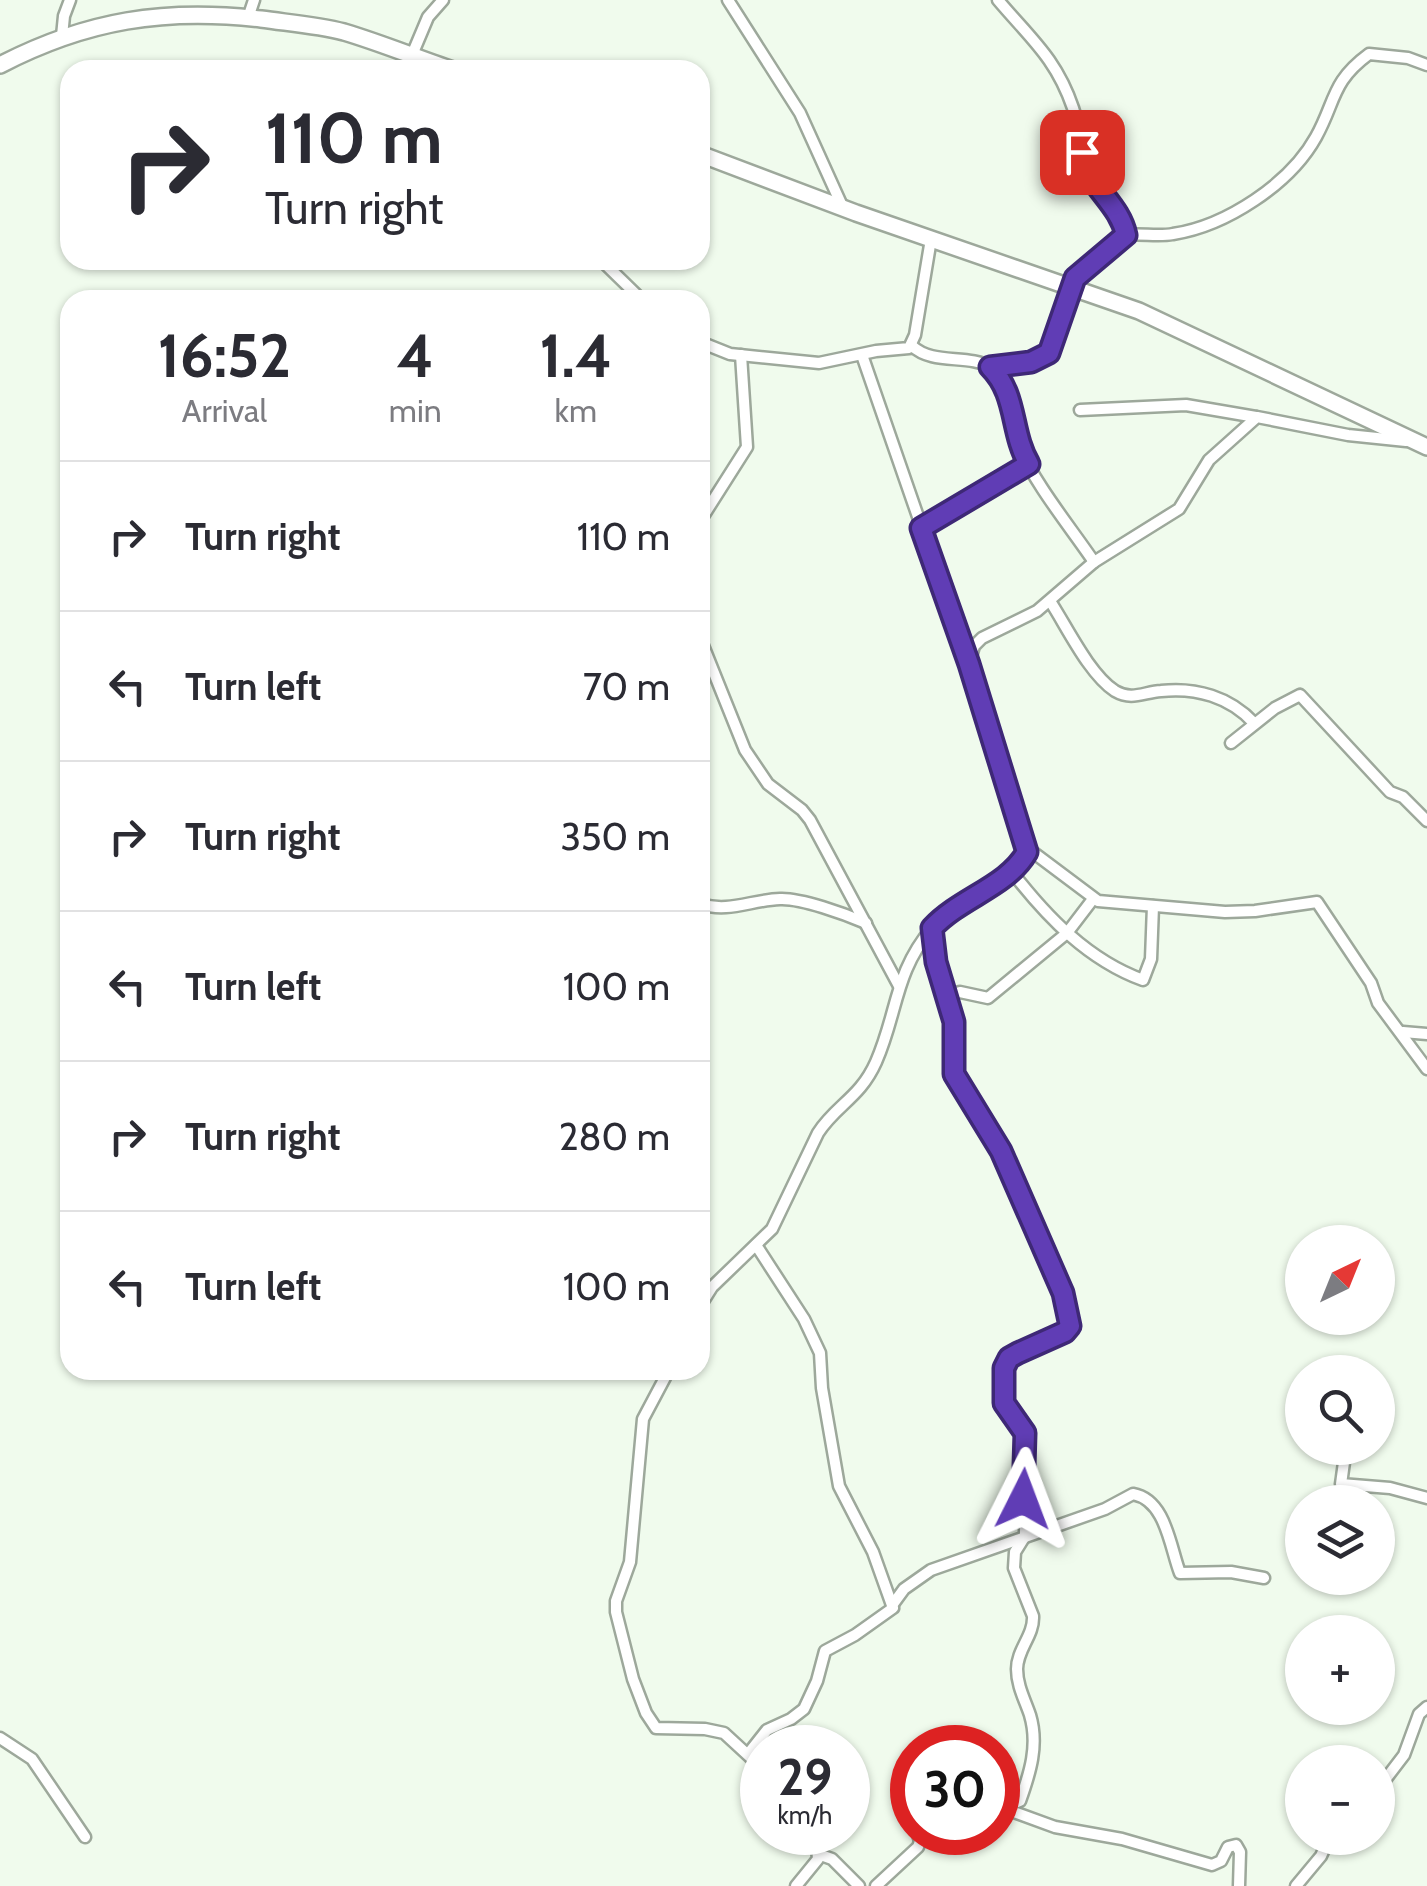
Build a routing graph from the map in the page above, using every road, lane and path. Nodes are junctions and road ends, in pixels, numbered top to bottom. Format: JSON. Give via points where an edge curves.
{"nodes":[{"id":1,"x":70,"y":0,"type":"edge"},
{"id":2,"x":254,"y":0,"type":"edge"},
{"id":3,"x":443,"y":0,"type":"edge"},
{"id":4,"x":728,"y":0,"type":"edge"},
{"id":5,"x":998,"y":0,"type":"edge"},
{"id":6,"x":248,"y":18,"type":"junction"},
{"id":7,"x":62,"y":36,"type":"junction"},
{"id":8,"x":412,"y":55,"type":"junction"},
{"id":9,"x":421,"y":60,"type":"edge"},
{"id":10,"x":0,"y":65,"type":"edge"},
{"id":11,"x":1427,"y":65,"type":"edge"},
{"id":12,"x":710,"y":158,"type":"edge"},
{"id":13,"x":842,"y":208,"type":"junction"},
{"id":14,"x":1126,"y":235,"type":"junction"},
{"id":15,"x":931,"y":239,"type":"junction"},
{"id":16,"x":612,"y":270,"type":"edge"},
{"id":17,"x":1070,"y":286,"type":"junction"},
{"id":18,"x":632,"y":290,"type":"edge"},
{"id":19,"x":710,"y":345,"type":"edge"},
{"id":20,"x":912,"y":346,"type":"junction"},
{"id":21,"x":862,"y":354,"type":"junction"},
{"id":22,"x":741,"y":355,"type":"junction"},
{"id":23,"x":990,"y":367,"type":"junction"},
{"id":24,"x":1080,"y":410,"type":"dead end"},
{"id":25,"x":1257,"y":417,"type":"junction"},
{"id":26,"x":1421,"y":444,"type":"edge"},
{"id":27,"x":1029,"y":464,"type":"junction"},
{"id":28,"x":710,"y":506,"type":"edge"},
{"id":29,"x":921,"y":528,"type":"junction"},
{"id":30,"x":1094,"y":562,"type":"junction"},
{"id":31,"x":1050,"y":601,"type":"junction"},
{"id":32,"x":711,"y":663,"type":"edge"},
{"id":33,"x":969,"y":664,"type":"junction"},
{"id":34,"x":1254,"y":724,"type":"junction"},
{"id":35,"x":1231,"y":743,"type":"dead end"},
{"id":36,"x":1427,"y":821,"type":"edge"},
{"id":37,"x":1026,"y":847,"type":"junction"},
{"id":38,"x":1012,"y":872,"type":"junction"},
{"id":39,"x":1094,"y":900,"type":"junction"},
{"id":40,"x":710,"y":906,"type":"edge"},
{"id":41,"x":1153,"y":906,"type":"junction"},
{"id":42,"x":867,"y":923,"type":"junction"},
{"id":43,"x":932,"y":928,"type":"junction"},
{"id":44,"x":1067,"y":933,"type":"junction"},
{"id":45,"x":899,"y":986,"type":"junction"},
{"id":46,"x":947,"y":996,"type":"junction"},
{"id":47,"x":1402,"y":1031,"type":"junction"},
{"id":48,"x":1427,"y":1034,"type":"edge"},
{"id":49,"x":1427,"y":1069,"type":"edge"},
{"id":50,"x":756,"y":1245,"type":"junction"},
{"id":51,"x":710,"y":1290,"type":"edge"},
{"id":52,"x":663,"y":1380,"type":"edge"},
{"id":53,"x":1344,"y":1465,"type":"edge"},
{"id":54,"x":1427,"y":1498,"type":"edge"},
{"id":55,"x":1025,"y":1536,"type":"junction"},
{"id":56,"x":1264,"y":1578,"type":"dead end"},
{"id":57,"x":893,"y":1604,"type":"junction"},
{"id":58,"x":1427,"y":1706,"type":"edge"},
{"id":59,"x":777,"y":1725,"type":"edge"},
{"id":60,"x":0,"y":1738,"type":"edge"},
{"id":61,"x":740,"y":1747,"type":"edge"},
{"id":62,"x":1395,"y":1767,"type":"edge"},
{"id":63,"x":1020,"y":1801,"type":"joint"},
{"id":64,"x":1020,"y":1814,"type":"edge"},
{"id":65,"x":1028,"y":1817,"type":"junction"},
{"id":66,"x":84,"y":1837,"type":"dead end"},
{"id":67,"x":818,"y":1855,"type":"edge"},
{"id":68,"x":821,"y":1855,"type":"edge"},
{"id":69,"x":909,"y":1855,"type":"edge"},
{"id":70,"x":1321,"y":1855,"type":"edge"},
{"id":71,"x":796,"y":1886,"type":"edge"},
{"id":72,"x":859,"y":1886,"type":"edge"},
{"id":73,"x":876,"y":1886,"type":"edge"},
{"id":74,"x":1238,"y":1886,"type":"edge"},
{"id":75,"x":1296,"y":1886,"type":"edge"}],
"edges":[{"from":1,"to":7,"type":"street"},
{"from":2,"to":6,"type":"street"},
{"from":3,"to":8,"type":"street"},
{"from":4,"to":13,"type":"street","via":[[800,113]]},
{"from":5,"to":14,"type":"street","via":[[1035,38],[1063,83],[1087,174]]},
{"from":6,"to":7,"type":"main road","via":[[149,17]]},
{"from":6,"to":8,"type":"main road","via":[[342,32]]},
{"from":7,"to":10,"type":"main road"},
{"from":8,"to":9,"type":"main road"},
{"from":11,"to":14,"type":"street","via":[[1369,54],[1344,77],[1316,137],[1277,186],[1188,232]]},
{"from":12,"to":13,"type":"main road"},
{"from":13,"to":15,"type":"main road"},
{"from":14,"to":17,"type":"street"},
{"from":15,"to":17,"type":"main road"},
{"from":15,"to":20,"type":"street"},
{"from":16,"to":18,"type":"street"},
{"from":17,"to":23,"type":"street","via":[[1049,353]]},
{"from":17,"to":26,"type":"main road","via":[[1200,337]]},
{"from":19,"to":22,"type":"street"},
{"from":20,"to":21,"type":"street"},
{"from":20,"to":23,"type":"street","via":[[925,356]]},
{"from":21,"to":22,"type":"street","via":[[819,363]]},
{"from":21,"to":29,"type":"street"},
{"from":22,"to":28,"type":"street","via":[[747,447]]},
{"from":23,"to":27,"type":"street","via":[[1008,391]]},
{"from":24,"to":25,"type":"street","via":[[1186,405]]},
{"from":25,"to":26,"type":"street"},
{"from":25,"to":30,"type":"street","via":[[1209,460],[1179,508]]},
{"from":27,"to":29,"type":"street"},
{"from":27,"to":30,"type":"street"},
{"from":29,"to":33,"type":"street"},
{"from":30,"to":31,"type":"street"},
{"from":31,"to":33,"type":"street","via":[[982,638]]},
{"from":31,"to":34,"type":"street","via":[[1113,689],[1140,697],[1164,690],[1207,694],[1238,707]]},
{"from":32,"to":42,"type":"street","via":[[746,750],[768,784],[810,820]]},
{"from":33,"to":37,"type":"street"},
{"from":34,"to":35,"type":"street"},
{"from":34,"to":36,"type":"street","via":[[1300,696],[1390,792]]},
{"from":37,"to":38,"type":"street"},
{"from":37,"to":39,"type":"street"},
{"from":38,"to":43,"type":"street"},
{"from":38,"to":44,"type":"street"},
{"from":39,"to":41,"type":"street"},
{"from":39,"to":44,"type":"street"},
{"from":40,"to":42,"type":"street","via":[[797,900]]},
{"from":41,"to":44,"type":"street","via":[[1145,979],[1111,966]]},
{"from":41,"to":47,"type":"street","via":[[1255,912],[1316,902]]},
{"from":42,"to":45,"type":"street"},
{"from":43,"to":45,"type":"street"},
{"from":43,"to":46,"type":"street"},
{"from":44,"to":46,"type":"street","via":[[988,998]]},
{"from":45,"to":50,"type":"street","via":[[875,1064],[854,1098],[825,1122],[772,1229]]},
{"from":46,"to":55,"type":"street","via":[[956,1033],[954,1074],[1001,1151],[1070,1318],[1065,1332],[1009,1358],[1004,1368],[1004,1403],[1025,1433]]},
{"from":47,"to":48,"type":"street"},
{"from":47,"to":49,"type":"street"},
{"from":50,"to":51,"type":"street"},
{"from":50,"to":57,"type":"street","via":[[820,1353],[839,1486]]},
{"from":52,"to":61,"type":"street","via":[[644,1418],[630,1562],[616,1612],[628,1664],[656,1728],[724,1733]]},
{"from":53,"to":54,"type":"street","via":[[1341,1484]]},
{"from":55,"to":56,"type":"street","via":[[1133,1494],[1159,1514],[1180,1573]]},
{"from":55,"to":57,"type":"street","via":[[931,1570]]},
{"from":55,"to":63,"type":"street","via":[[1014,1568],[1033,1625],[1017,1669],[1033,1730],[1033,1763]]},
{"from":57,"to":59,"type":"street","via":[[825,1651],[804,1709]]},
{"from":58,"to":62,"type":"street"},
{"from":60,"to":66,"type":"street","via":[[32,1759]]},
{"from":63,"to":65,"type":"street"},
{"from":64,"to":65,"type":"street"},
{"from":65,"to":74,"type":"street","via":[[1212,1865],[1236,1845]]},
{"from":67,"to":71,"type":"street"},
{"from":68,"to":72,"type":"street"},
{"from":69,"to":73,"type":"street"},
{"from":70,"to":75,"type":"street"}]}
